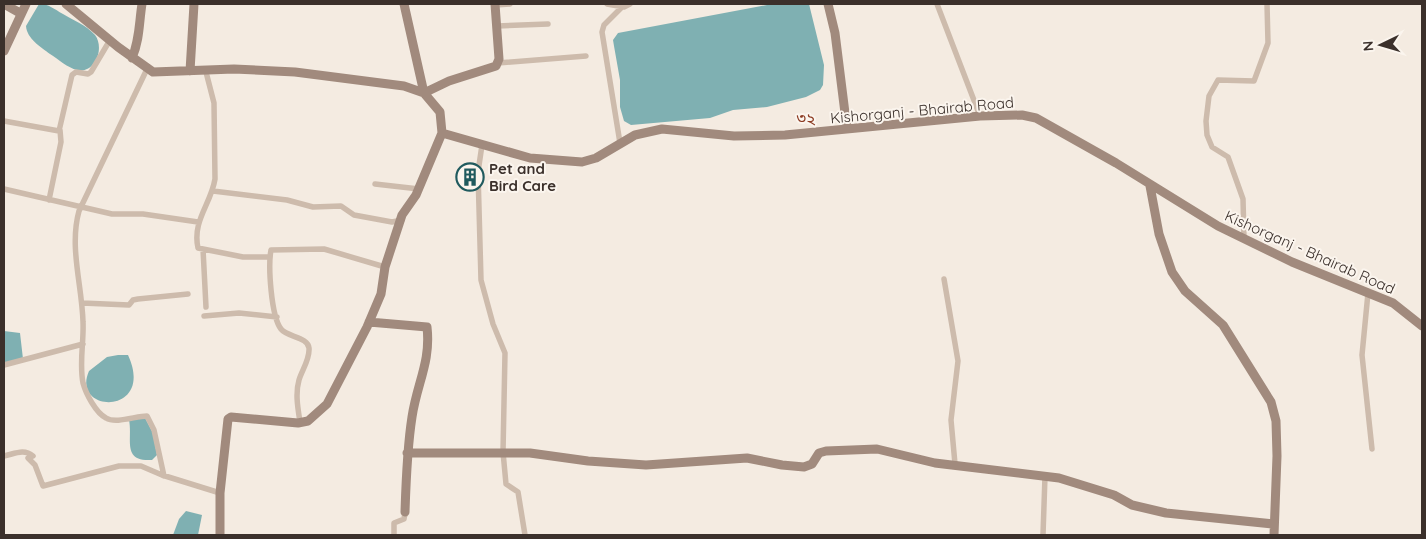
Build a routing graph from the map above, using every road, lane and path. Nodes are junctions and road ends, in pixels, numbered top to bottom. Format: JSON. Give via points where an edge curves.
{"nodes":[{"id":1,"x":4,"y":4,"type":"edge"},
{"id":2,"x":26,"y":4,"type":"edge"},
{"id":3,"x":67,"y":4,"type":"edge"},
{"id":4,"x":142,"y":4,"type":"edge"},
{"id":5,"x":194,"y":4,"type":"edge"},
{"id":6,"x":404,"y":4,"type":"edge"},
{"id":7,"x":495,"y":4,"type":"edge"},
{"id":8,"x":510,"y":4,"type":"edge"},
{"id":9,"x":608,"y":4,"type":"edge"},
{"id":10,"x":630,"y":4,"type":"edge"},
{"id":11,"x":828,"y":4,"type":"edge"},
{"id":12,"x":937,"y":4,"type":"edge"},
{"id":13,"x":1266,"y":4,"type":"edge"},
{"id":14,"x":624,"y":6,"type":"edge"},
{"id":15,"x":20,"y":13,"type":"junction"},
{"id":16,"x":548,"y":24,"type":"dead end"},
{"id":17,"x":497,"y":26,"type":"junction"},
{"id":18,"x":110,"y":40,"type":"junction"},
{"id":19,"x":4,"y":51,"type":"edge"},
{"id":20,"x":586,"y":56,"type":"dead end"},
{"id":21,"x":132,"y":58,"type":"junction"},
{"id":22,"x":498,"y":63,"type":"junction"},
{"id":23,"x":147,"y":69,"type":"junction"},
{"id":24,"x":190,"y":71,"type":"junction"},
{"id":25,"x":206,"y":72,"type":"junction"},
{"id":26,"x":424,"y":93,"type":"junction"},
{"id":27,"x":980,"y":116,"type":"junction"},
{"id":28,"x":4,"y":122,"type":"edge"},
{"id":29,"x":847,"y":129,"type":"junction"},
{"id":30,"x":60,"y":130,"type":"junction"},
{"id":31,"x":442,"y":133,"type":"junction"},
{"id":32,"x":620,"y":143,"type":"junction"},
{"id":33,"x":482,"y":145,"type":"junction"},
{"id":34,"x":374,"y":184,"type":"dead end"},
{"id":35,"x":1150,"y":186,"type":"junction"},
{"id":36,"x":4,"y":189,"type":"edge"},
{"id":37,"x":419,"y":189,"type":"junction"},
{"id":38,"x":213,"y":191,"type":"junction"},
{"id":39,"x":49,"y":200,"type":"junction"},
{"id":40,"x":80,"y":208,"type":"junction"},
{"id":41,"x":402,"y":220,"type":"junction"},
{"id":42,"x":198,"y":222,"type":"junction"},
{"id":43,"x":1244,"y":238,"type":"junction"},
{"id":44,"x":203,"y":249,"type":"junction"},
{"id":45,"x":270,"y":257,"type":"junction"},
{"id":46,"x":385,"y":267,"type":"junction"},
{"id":47,"x":944,"y":278,"type":"dead end"},
{"id":48,"x":1368,"y":293,"type":"junction"},
{"id":49,"x":188,"y":294,"type":"dead end"},
{"id":50,"x":82,"y":303,"type":"junction"},
{"id":51,"x":206,"y":307,"type":"dead end"},
{"id":52,"x":204,"y":316,"type":"dead end"},
{"id":53,"x":277,"y":317,"type":"junction"},
{"id":54,"x":369,"y":322,"type":"junction"},
{"id":55,"x":1422,"y":326,"type":"edge"},
{"id":56,"x":83,"y":344,"type":"junction"},
{"id":57,"x":4,"y":365,"type":"edge"},
{"id":58,"x":300,"y":422,"type":"junction"},
{"id":59,"x":1372,"y":448,"type":"dead end"},
{"id":60,"x":503,"y":452,"type":"junction"},
{"id":61,"x":407,"y":453,"type":"junction"},
{"id":62,"x":4,"y":456,"type":"edge"},
{"id":63,"x":954,"y":464,"type":"junction"},
{"id":64,"x":164,"y":476,"type":"junction"},
{"id":65,"x":1046,"y":476,"type":"junction"},
{"id":66,"x":220,"y":493,"type":"junction"},
{"id":67,"x":405,"y":514,"type":"joint"},
{"id":68,"x":1273,"y":524,"type":"junction"},
{"id":69,"x":220,"y":535,"type":"edge"},
{"id":70,"x":394,"y":535,"type":"edge"},
{"id":71,"x":526,"y":535,"type":"edge"},
{"id":72,"x":1042,"y":535,"type":"edge"},
{"id":73,"x":1274,"y":535,"type":"edge"}],
"edges":[{"from":1,"to":15,"type":"street"},
{"from":2,"to":15,"type":"street"},
{"from":3,"to":18,"type":"street"},
{"from":4,"to":21,"type":"street","via":[[138,42]]},
{"from":5,"to":24,"type":"street"},
{"from":6,"to":26,"type":"street"},
{"from":7,"to":8,"type":"street"},
{"from":7,"to":17,"type":"street"},
{"from":9,"to":14,"type":"street"},
{"from":10,"to":14,"type":"street"},
{"from":11,"to":29,"type":"street","via":[[835,33]]},
{"from":12,"to":27,"type":"street"},
{"from":13,"to":43,"type":"street","via":[[1268,43],[1254,82],[1218,80],[1209,96],[1206,121],[1212,146],[1228,157],[1243,199]]},
{"from":14,"to":32,"type":"street","via":[[604,25],[602,32]]},
{"from":15,"to":19,"type":"street"},
{"from":16,"to":17,"type":"street"},
{"from":17,"to":22,"type":"street"},
{"from":18,"to":21,"type":"street"},
{"from":18,"to":30,"type":"street","via":[[91,72],[72,75]]},
{"from":20,"to":22,"type":"street"},
{"from":21,"to":23,"type":"street"},
{"from":22,"to":26,"type":"street"},
{"from":23,"to":24,"type":"street","via":[[162,73]]},
{"from":23,"to":40,"type":"street"},
{"from":24,"to":25,"type":"street"},
{"from":25,"to":26,"type":"street","via":[[234,69],[295,72],[404,86]]},
{"from":25,"to":38,"type":"street","via":[[214,103],[216,169]]},
{"from":26,"to":31,"type":"street","via":[[440,112]]},
{"from":27,"to":29,"type":"street","name":"Kishorganj - Bhairab Road"},
{"from":27,"to":35,"type":"street","name":"Kishorganj - Bhairab Road","via":[[1036,118]]},
{"from":28,"to":30,"type":"street"},
{"from":29,"to":32,"type":"street","name":"Kishorganj - Bhairab Road","via":[[734,136],[662,129],[641,133]]},
{"from":30,"to":39,"type":"street","via":[[61,142]]},
{"from":31,"to":33,"type":"street","name":"Kishorganj - Bhairab Road"},
{"from":31,"to":37,"type":"street"},
{"from":32,"to":33,"type":"street","name":"Kishorganj - Bhairab Road","via":[[596,158],[582,162],[547,161]]},
{"from":33,"to":60,"type":"street","via":[[478,172],[481,280],[505,356]]},
{"from":34,"to":37,"type":"street"},
{"from":35,"to":43,"type":"street","name":"Kishorganj - Bhairab Road"},
{"from":35,"to":68,"type":"street","via":[[1159,234],[1172,272],[1185,291],[1220,321],[1271,402],[1276,421],[1277,456]]},
{"from":36,"to":39,"type":"street"},
{"from":37,"to":41,"type":"street"},
{"from":38,"to":41,"type":"street","via":[[286,200],[313,207],[341,206],[351,214],[392,222]]},
{"from":38,"to":42,"type":"street"},
{"from":39,"to":40,"type":"street"},
{"from":40,"to":42,"type":"street"},
{"from":40,"to":50,"type":"street","via":[[74,234]]},
{"from":41,"to":46,"type":"street"},
{"from":42,"to":44,"type":"street","via":[[197,245]]},
{"from":43,"to":48,"type":"street","name":"Kishorganj - Bhairab Road"},
{"from":44,"to":45,"type":"street","via":[[243,257]]},
{"from":44,"to":51,"type":"street"},
{"from":45,"to":46,"type":"street","via":[[271,250],[276,248],[324,249]]},
{"from":45,"to":53,"type":"street"},
{"from":46,"to":54,"type":"street","via":[[381,294]]},
{"from":47,"to":63,"type":"street","via":[[958,360],[951,420]]},
{"from":48,"to":55,"type":"street","name":"Kishorganj - Bhairab Road","via":[[1393,303]]},
{"from":48,"to":59,"type":"street","via":[[1362,354]]},
{"from":49,"to":50,"type":"street","via":[[133,300],[129,305]]},
{"from":50,"to":56,"type":"street"},
{"from":52,"to":53,"type":"street","via":[[239,312]]},
{"from":53,"to":58,"type":"street","via":[[281,328],[307,343],[309,348],[297,389]]},
{"from":54,"to":58,"type":"street","via":[[327,404],[308,421]]},
{"from":54,"to":61,"type":"street","via":[[428,326],[427,360],[417,390]]},
{"from":56,"to":57,"type":"street"},
{"from":56,"to":64,"type":"street","via":[[83,384],[98,412],[112,420],[147,416],[154,430]]},
{"from":58,"to":66,"type":"street","via":[[230,418]]},
{"from":60,"to":61,"type":"street"},
{"from":60,"to":63,"type":"street","via":[[617,464],[740,458],[804,467],[812,464],[822,452],[855,448],[877,449],[935,463]]},
{"from":60,"to":71,"type":"street","via":[[506,484],[519,495]]},
{"from":61,"to":67,"type":"street"},
{"from":62,"to":64,"type":"street","via":[[22,451],[33,456],[28,458],[35,465],[44,486],[119,466],[141,466]]},
{"from":63,"to":65,"type":"street"},
{"from":64,"to":66,"type":"street"},
{"from":65,"to":68,"type":"street","via":[[1081,484],[1132,505],[1166,513]]},
{"from":65,"to":72,"type":"street"},
{"from":66,"to":69,"type":"street"},
{"from":67,"to":70,"type":"street","via":[[404,519],[394,523]]},
{"from":68,"to":73,"type":"street"}]}
